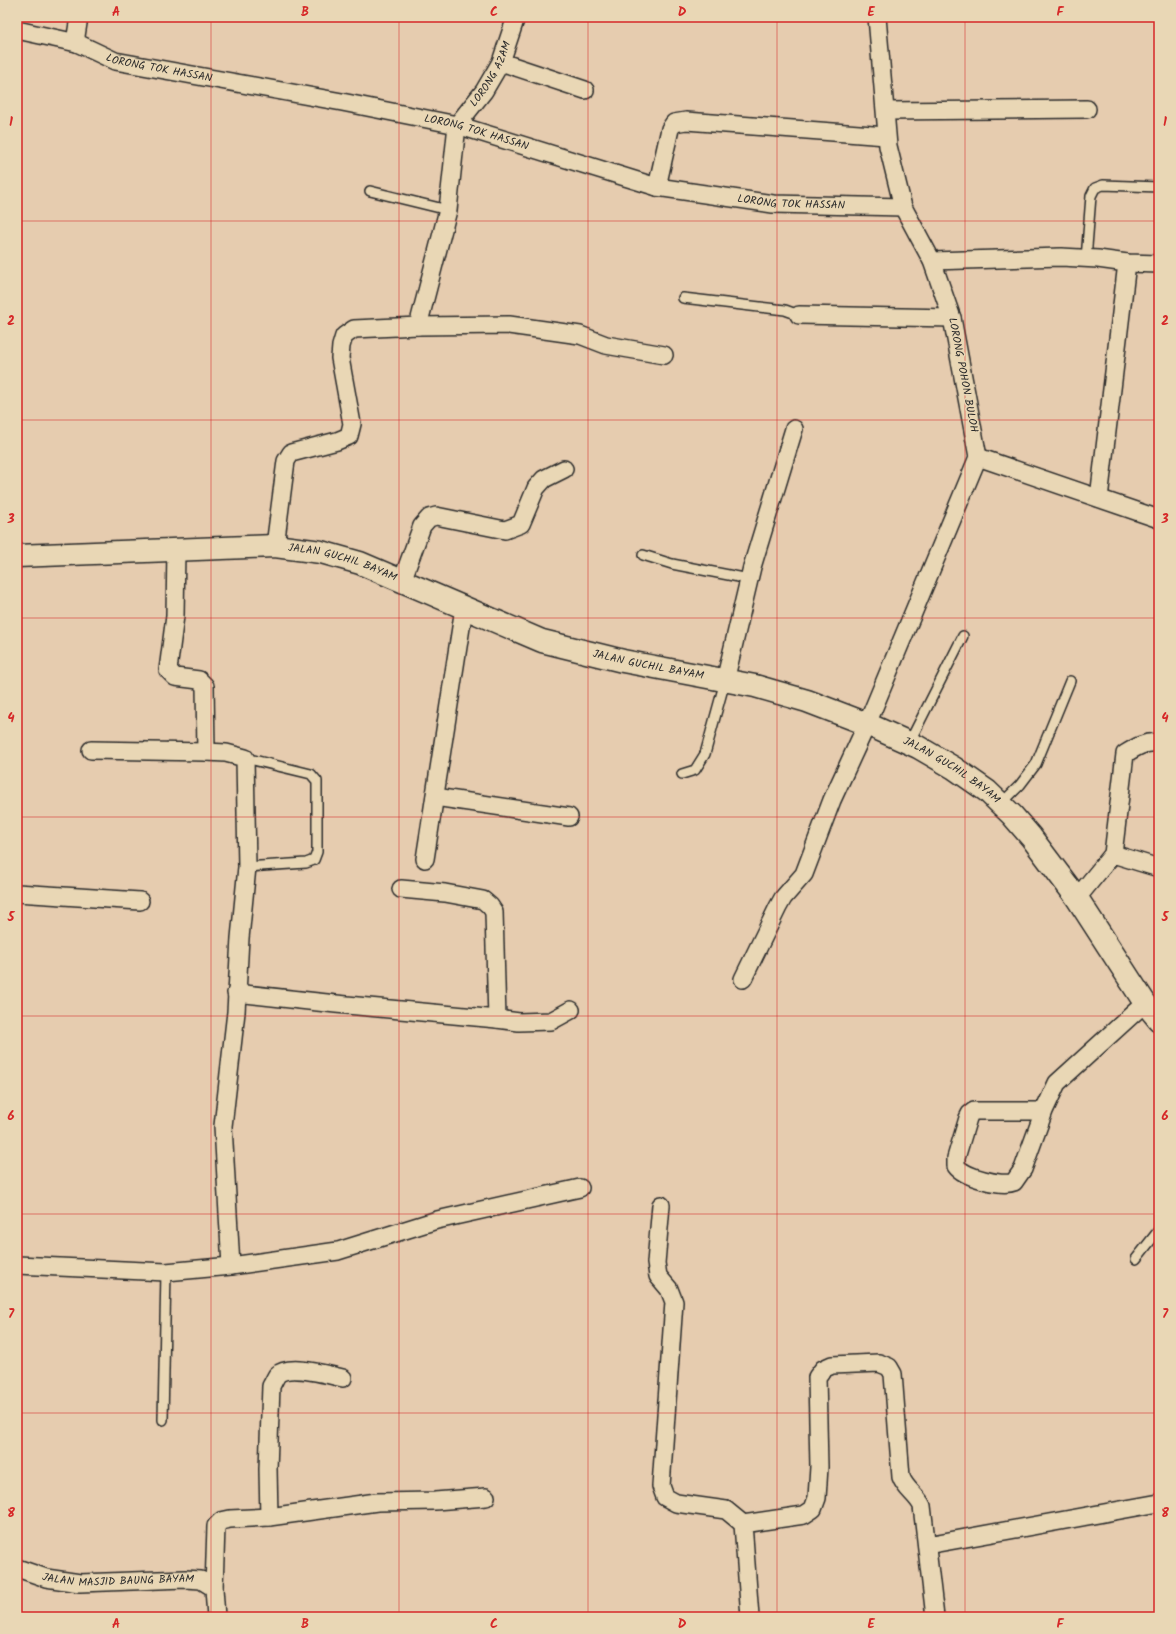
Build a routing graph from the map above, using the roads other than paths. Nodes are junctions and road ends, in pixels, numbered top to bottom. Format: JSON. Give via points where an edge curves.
{"nodes":[{"id":1,"x":79,"y":17,"type":"edge"},
{"id":2,"x":516,"y":17,"type":"edge"},
{"id":3,"x":877,"y":17,"type":"edge"},
{"id":4,"x":17,"y":30,"type":"edge"},
{"id":5,"x":78,"y":43,"type":"junction"},
{"id":6,"x":501,"y":62,"type":"junction"},
{"id":7,"x":585,"y":90,"type":"dead end"},
{"id":8,"x":1087,"y":109,"type":"dead end"},
{"id":9,"x":886,"y":111,"type":"junction"},
{"id":10,"x":457,"y":125,"type":"junction"},
{"id":11,"x":886,"y":136,"type":"junction"},
{"id":12,"x":657,"y":187,"type":"junction"},
{"id":13,"x":1159,"y":187,"type":"edge"},
{"id":14,"x":370,"y":190,"type":"dead end"},
{"id":15,"x":903,"y":207,"type":"junction"},
{"id":16,"x":448,"y":210,"type":"junction"},
{"id":17,"x":1086,"y":259,"type":"junction"},
{"id":18,"x":932,"y":261,"type":"junction"},
{"id":19,"x":1127,"y":263,"type":"junction"},
{"id":20,"x":1159,"y":264,"type":"edge"},
{"id":21,"x":683,"y":298,"type":"dead end"},
{"id":22,"x":799,"y":315,"type":"joint"},
{"id":23,"x":952,"y":318,"type":"junction"},
{"id":24,"x":418,"y":326,"type":"junction"},
{"id":25,"x":664,"y":355,"type":"dead end"},
{"id":26,"x":794,"y":429,"type":"dead end"},
{"id":27,"x":978,"y":457,"type":"junction"},
{"id":28,"x":564,"y":469,"type":"dead end"},
{"id":29,"x":1099,"y":498,"type":"junction"},
{"id":30,"x":1159,"y":519,"type":"edge"},
{"id":31,"x":275,"y":546,"type":"junction"},
{"id":32,"x":176,"y":549,"type":"junction"},
{"id":33,"x":643,"y":555,"type":"dead end"},
{"id":34,"x":17,"y":556,"type":"edge"},
{"id":35,"x":749,"y":579,"type":"junction"},
{"id":36,"x":402,"y":581,"type":"junction"},
{"id":37,"x":464,"y":608,"type":"junction"},
{"id":38,"x":963,"y":636,"type":"dead end"},
{"id":39,"x":725,"y":681,"type":"junction"},
{"id":40,"x":1070,"y":681,"type":"dead end"},
{"id":41,"x":867,"y":724,"type":"junction"},
{"id":42,"x":1159,"y":743,"type":"edge"},
{"id":43,"x":908,"y":744,"type":"junction"},
{"id":44,"x":91,"y":750,"type":"dead end"},
{"id":45,"x":206,"y":752,"type":"junction"},
{"id":46,"x":245,"y":758,"type":"junction"},
{"id":47,"x":682,"y":774,"type":"dead end"},
{"id":48,"x":435,"y":797,"type":"junction"},
{"id":49,"x":1000,"y":804,"type":"junction"},
{"id":50,"x":569,"y":817,"type":"dead end"},
{"id":51,"x":1113,"y":854,"type":"junction"},
{"id":52,"x":425,"y":859,"type":"dead end"},
{"id":53,"x":247,"y":867,"type":"junction"},
{"id":54,"x":1159,"y":868,"type":"edge"},
{"id":55,"x":400,"y":889,"type":"dead end"},
{"id":56,"x":17,"y":893,"type":"edge"},
{"id":57,"x":1077,"y":898,"type":"junction"},
{"id":58,"x":140,"y":901,"type":"dead end"},
{"id":59,"x":743,"y":979,"type":"dead end"},
{"id":60,"x":236,"y":993,"type":"junction"},
{"id":61,"x":1145,"y":1003,"type":"junction"},
{"id":62,"x":571,"y":1010,"type":"dead end"},
{"id":63,"x":497,"y":1019,"type":"junction"},
{"id":64,"x":1159,"y":1020,"type":"edge"},
{"id":65,"x":1044,"y":1111,"type":"junction"},
{"id":66,"x":580,"y":1188,"type":"dead end"},
{"id":67,"x":661,"y":1205,"type":"dead end"},
{"id":68,"x":1159,"y":1230,"type":"edge"},
{"id":69,"x":1136,"y":1259,"type":"dead end"},
{"id":70,"x":17,"y":1265,"type":"edge"},
{"id":71,"x":231,"y":1266,"type":"junction"},
{"id":72,"x":166,"y":1272,"type":"junction"},
{"id":73,"x":342,"y":1378,"type":"dead end"},
{"id":74,"x":163,"y":1420,"type":"dead end"},
{"id":75,"x":486,"y":1497,"type":"dead end"},
{"id":76,"x":1159,"y":1503,"type":"edge"},
{"id":77,"x":269,"y":1517,"type":"junction"},
{"id":78,"x":743,"y":1524,"type":"junction"},
{"id":79,"x":926,"y":1545,"type":"junction"},
{"id":80,"x":17,"y":1568,"type":"edge"},
{"id":81,"x":214,"y":1588,"type":"junction"},
{"id":82,"x":216,"y":1617,"type":"edge"},
{"id":83,"x":750,"y":1617,"type":"edge"},
{"id":84,"x":935,"y":1617,"type":"edge"}],
"edges":[{"from":1,"to":5,"type":"street","via":[[76,36]]},
{"from":2,"to":6,"type":"street","name":"LORONG AZAM"},
{"from":3,"to":9,"type":"street","name":"LORONG POHON BULOH"},
{"from":4,"to":5,"type":"street","name":"LORONG TOK HASSAN"},
{"from":5,"to":10,"type":"street","name":"LORONG TOK HASSAN","via":[[115,61]]},
{"from":6,"to":7,"type":"street"},
{"from":6,"to":10,"type":"street","name":"LORONG AZAM","via":[[484,91]]},
{"from":8,"to":9,"type":"street"},
{"from":9,"to":11,"type":"street","name":"LORONG POHON BULOH"},
{"from":10,"to":12,"type":"street","name":"LORONG TOK HASSAN"},
{"from":10,"to":16,"type":"street"},
{"from":11,"to":12,"type":"street","via":[[686,121],[674,123],[670,129]]},
{"from":11,"to":15,"type":"street","name":"LORONG POHON BULOH"},
{"from":12,"to":15,"type":"street","name":"LORONG TOK HASSAN","via":[[773,204]]},
{"from":13,"to":17,"type":"lane","via":[[1103,185],[1095,188],[1091,196]]},
{"from":14,"to":16,"type":"lane"},
{"from":15,"to":18,"type":"street","name":"LORONG POHON BULOH"},
{"from":16,"to":24,"type":"street"},
{"from":17,"to":18,"type":"street","via":[[1061,257]]},
{"from":17,"to":19,"type":"street"},
{"from":18,"to":23,"type":"street","name":"LORONG POHON BULOH"},
{"from":19,"to":20,"type":"street"},
{"from":19,"to":29,"type":"street"},
{"from":21,"to":22,"type":"lane","via":[[785,310]]},
{"from":22,"to":23,"type":"street"},
{"from":23,"to":27,"type":"street","name":"LORONG POHON BULOH"},
{"from":24,"to":25,"type":"street","via":[[509,325],[580,335],[606,345]]},
{"from":24,"to":31,"type":"street","via":[[354,329],[344,336],[340,358],[352,424],[349,436],[291,453],[286,461]]},
{"from":26,"to":35,"type":"street"},
{"from":27,"to":29,"type":"street"},
{"from":27,"to":41,"type":"street"},
{"from":28,"to":36,"type":"street","via":[[544,479],[536,488],[521,524],[515,528],[504,530],[436,516],[429,518],[422,526]]},
{"from":29,"to":30,"type":"street"},
{"from":31,"to":32,"type":"main road","name":"JALAN GUCHIL BAYAM"},
{"from":31,"to":36,"type":"main road","name":"JALAN GUCHIL BAYAM","via":[[327,554],[360,563]]},
{"from":32,"to":34,"type":"main road","name":"JALAN GUCHIL BAYAM"},
{"from":32,"to":45,"type":"street","via":[[175,616],[168,670],[175,678],[199,680],[205,686]]},
{"from":33,"to":35,"type":"lane","via":[[672,564]]},
{"from":35,"to":39,"type":"street"},
{"from":36,"to":37,"type":"main road","name":"JALAN GUCHIL BAYAM"},
{"from":37,"to":39,"type":"main road","name":"JALAN GUCHIL BAYAM","via":[[542,641],[623,661]]},
{"from":37,"to":48,"type":"street"},
{"from":38,"to":43,"type":"lane"},
{"from":39,"to":41,"type":"main road","name":"JALAN GUCHIL BAYAM","via":[[755,686],[806,701]]},
{"from":39,"to":47,"type":"lane","via":[[705,754],[695,770]]},
{"from":40,"to":49,"type":"lane","via":[[1036,764],[1020,785]]},
{"from":41,"to":43,"type":"main road","name":"JALAN GUCHIL BAYAM"},
{"from":41,"to":59,"type":"street","via":[[832,800],[804,874],[783,898]]},
{"from":42,"to":51,"type":"street","via":[[1151,742],[1137,746],[1125,754]]},
{"from":43,"to":49,"type":"main road","name":"JALAN GUCHIL BAYAM","via":[[954,768],[987,791]]},
{"from":44,"to":45,"type":"street"},
{"from":45,"to":46,"type":"street","via":[[226,753]]},
{"from":46,"to":53,"type":"street"},
{"from":46,"to":53,"type":"lane","via":[[311,774],[317,781],[317,852],[314,860],[306,863]]},
{"from":48,"to":50,"type":"street"},
{"from":48,"to":52,"type":"street"},
{"from":49,"to":57,"type":"main road","name":"JALAN GUCHIL BAYAM","via":[[1031,837]]},
{"from":51,"to":54,"type":"street"},
{"from":51,"to":57,"type":"street"},
{"from":53,"to":60,"type":"street"},
{"from":55,"to":63,"type":"street","via":[[483,900],[490,906],[494,912]]},
{"from":56,"to":58,"type":"street"},
{"from":57,"to":61,"type":"main road","name":"JALAN GUCHIL BAYAM"},
{"from":60,"to":63,"type":"street"},
{"from":60,"to":71,"type":"street","via":[[223,1126]]},
{"from":61,"to":64,"type":"main road","name":"JALAN GUCHIL BAYAM"},
{"from":61,"to":65,"type":"street","via":[[1057,1083]]},
{"from":62,"to":63,"type":"street","via":[[551,1021],[519,1022]]},
{"from":65,"to":65,"type":"street","via":[[1014,1182],[1004,1184],[979,1178],[963,1172],[956,1166],[968,1118],[974,1111]]},
{"from":66,"to":71,"type":"street","via":[[436,1220],[338,1251]]},
{"from":67,"to":78,"type":"street","via":[[656,1263],[658,1276],[669,1289],[674,1302],[661,1486],[665,1497],[676,1503],[726,1510]]},
{"from":68,"to":69,"type":"lane"},
{"from":70,"to":72,"type":"street"},
{"from":71,"to":72,"type":"street"},
{"from":72,"to":74,"type":"lane"},
{"from":73,"to":77,"type":"street","via":[[304,1370],[287,1370],[278,1375],[271,1386]]},
{"from":75,"to":77,"type":"street","via":[[377,1502]]},
{"from":76,"to":79,"type":"street"},
{"from":77,"to":81,"type":"street","via":[[230,1519],[221,1521],[216,1526]]},
{"from":78,"to":79,"type":"street","via":[[804,1515],[813,1509],[817,1498],[819,1467],[817,1377],[823,1369],[832,1365],[879,1362],[889,1367],[892,1374],[901,1477],[903,1484],[922,1506]]},
{"from":78,"to":83,"type":"street"},
{"from":79,"to":84,"type":"street"},
{"from":80,"to":81,"type":"street","name":"JALAN MASJID BAUNG BAYAM","via":[[52,1579],[80,1583],[185,1578],[201,1580]]},
{"from":81,"to":82,"type":"street"}]}
